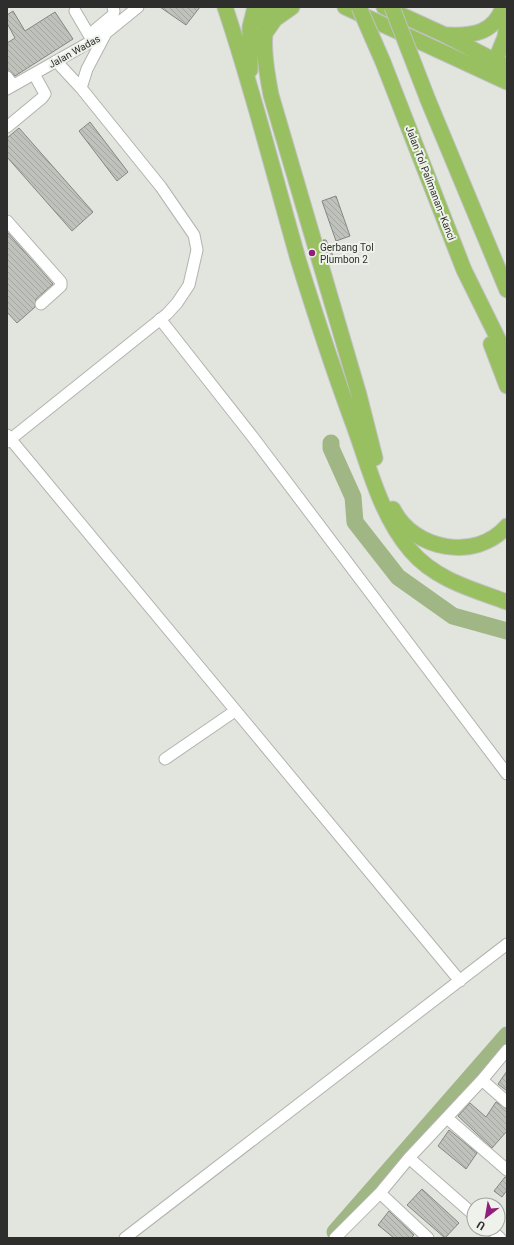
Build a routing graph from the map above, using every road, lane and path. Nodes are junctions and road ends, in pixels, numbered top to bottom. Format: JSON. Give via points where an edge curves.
{"nodes":[{"id":1,"x":112,"y":7,"type":"edge"},
{"id":2,"x":138,"y":7,"type":"edge"},
{"id":3,"x":225,"y":7,"type":"edge"},
{"id":4,"x":255,"y":7,"type":"edge"},
{"id":5,"x":269,"y":7,"type":"edge"},
{"id":6,"x":292,"y":7,"type":"edge"},
{"id":7,"x":348,"y":7,"type":"edge"},
{"id":8,"x":384,"y":7,"type":"edge"},
{"id":9,"x":392,"y":7,"type":"edge"},
{"id":10,"x":503,"y":7,"type":"edge"},
{"id":11,"x":75,"y":11,"type":"dead end"},
{"id":12,"x":507,"y":23,"type":"edge"},
{"id":13,"x":106,"y":33,"type":"junction"},
{"id":14,"x":445,"y":35,"type":"junction"},
{"id":15,"x":91,"y":38,"type":"junction"},
{"id":16,"x":263,"y":38,"type":"junction"},
{"id":17,"x":56,"y":61,"type":"junction"},
{"id":18,"x":502,"y":72,"type":"edge"},
{"id":19,"x":34,"y":74,"type":"junction"},
{"id":20,"x":9,"y":84,"type":"edge"},
{"id":21,"x":81,"y":88,"type":"junction"},
{"id":22,"x":250,"y":91,"type":"junction"},
{"id":23,"x":7,"y":127,"type":"edge"},
{"id":24,"x":7,"y":221,"type":"edge"},
{"id":25,"x":464,"y":270,"type":"junction"},
{"id":26,"x":507,"y":290,"type":"edge"},
{"id":27,"x":41,"y":304,"type":"dead end"},
{"id":28,"x":160,"y":319,"type":"junction"},
{"id":29,"x":507,"y":357,"type":"edge"},
{"id":30,"x":507,"y":386,"type":"edge"},
{"id":31,"x":8,"y":439,"type":"edge"},
{"id":32,"x":507,"y":526,"type":"edge"},
{"id":33,"x":507,"y":602,"type":"edge"},
{"id":34,"x":236,"y":711,"type":"junction"},
{"id":35,"x":165,"y":759,"type":"dead end"},
{"id":36,"x":507,"y":774,"type":"edge"},
{"id":37,"x":507,"y":944,"type":"edge"},
{"id":38,"x":460,"y":981,"type":"junction"},
{"id":39,"x":507,"y":1050,"type":"edge"},
{"id":40,"x":482,"y":1080,"type":"junction"},
{"id":41,"x":507,"y":1102,"type":"edge"},
{"id":42,"x":447,"y":1118,"type":"junction"},
{"id":43,"x":409,"y":1158,"type":"junction"},
{"id":44,"x":507,"y":1170,"type":"edge"},
{"id":45,"x":380,"y":1193,"type":"junction"},
{"id":46,"x":466,"y":1208,"type":"edge"},
{"id":47,"x":124,"y":1238,"type":"edge"},
{"id":48,"x":335,"y":1238,"type":"edge"},
{"id":49,"x":428,"y":1238,"type":"edge"}],
"edges":[{"from":1,"to":15,"type":"street","via":[[113,15]]},
{"from":2,"to":13,"type":"street","name":"Jalan Wadas"},
{"from":3,"to":22,"type":"highway"},
{"from":4,"to":22,"type":"highway","via":[[250,34]]},
{"from":5,"to":16,"type":"highway"},
{"from":6,"to":16,"type":"highway","via":[[275,19]]},
{"from":7,"to":18,"type":"highway"},
{"from":7,"to":25,"type":"highway","name":"Jalan Tol Palimanan–Kanci","bridge":true,"via":[[383,62]]},
{"from":8,"to":14,"type":"highway"},
{"from":9,"to":26,"type":"highway","bridge":true},
{"from":10,"to":14,"type":"highway","via":[[494,24],[485,31],[463,36]]},
{"from":11,"to":15,"type":"street"},
{"from":12,"to":18,"type":"highway"},
{"from":13,"to":15,"type":"street","name":"Jalan Wadas"},
{"from":13,"to":21,"type":"street","via":[[87,69]]},
{"from":14,"to":18,"type":"highway"},
{"from":15,"to":17,"type":"street","name":"Jalan Wadas"},
{"from":16,"to":32,"type":"highway","via":[[271,95],[385,493],[409,531],[439,546],[468,546],[492,538]]},
{"from":17,"to":19,"type":"street","name":"Jalan Wadas"},
{"from":17,"to":21,"type":"street"},
{"from":19,"to":20,"type":"street","name":"Jalan Wadas"},
{"from":19,"to":23,"type":"street","via":[[44,94],[42,98]]},
{"from":21,"to":28,"type":"street","via":[[161,187],[194,235],[197,250],[189,285],[177,303]]},
{"from":22,"to":33,"type":"highway","via":[[302,269],[386,515],[398,535],[428,567],[444,578]]},
{"from":24,"to":27,"type":"street","via":[[61,282],[61,286]]},
{"from":25,"to":29,"type":"highway","name":"Jalan Tol Palimanan–Kanci"},
{"from":25,"to":30,"type":"highway"},
{"from":28,"to":31,"type":"street"},
{"from":28,"to":36,"type":"street","via":[[252,436]]},
{"from":31,"to":34,"type":"street"},
{"from":34,"to":35,"type":"street"},
{"from":34,"to":38,"type":"street"},
{"from":37,"to":38,"type":"street"},
{"from":38,"to":47,"type":"street"},
{"from":39,"to":40,"type":"street"},
{"from":40,"to":41,"type":"street"},
{"from":40,"to":42,"type":"street"},
{"from":42,"to":43,"type":"street"},
{"from":42,"to":44,"type":"street"},
{"from":43,"to":45,"type":"street"},
{"from":43,"to":46,"type":"street"},
{"from":45,"to":48,"type":"street"},
{"from":45,"to":49,"type":"street"}]}
